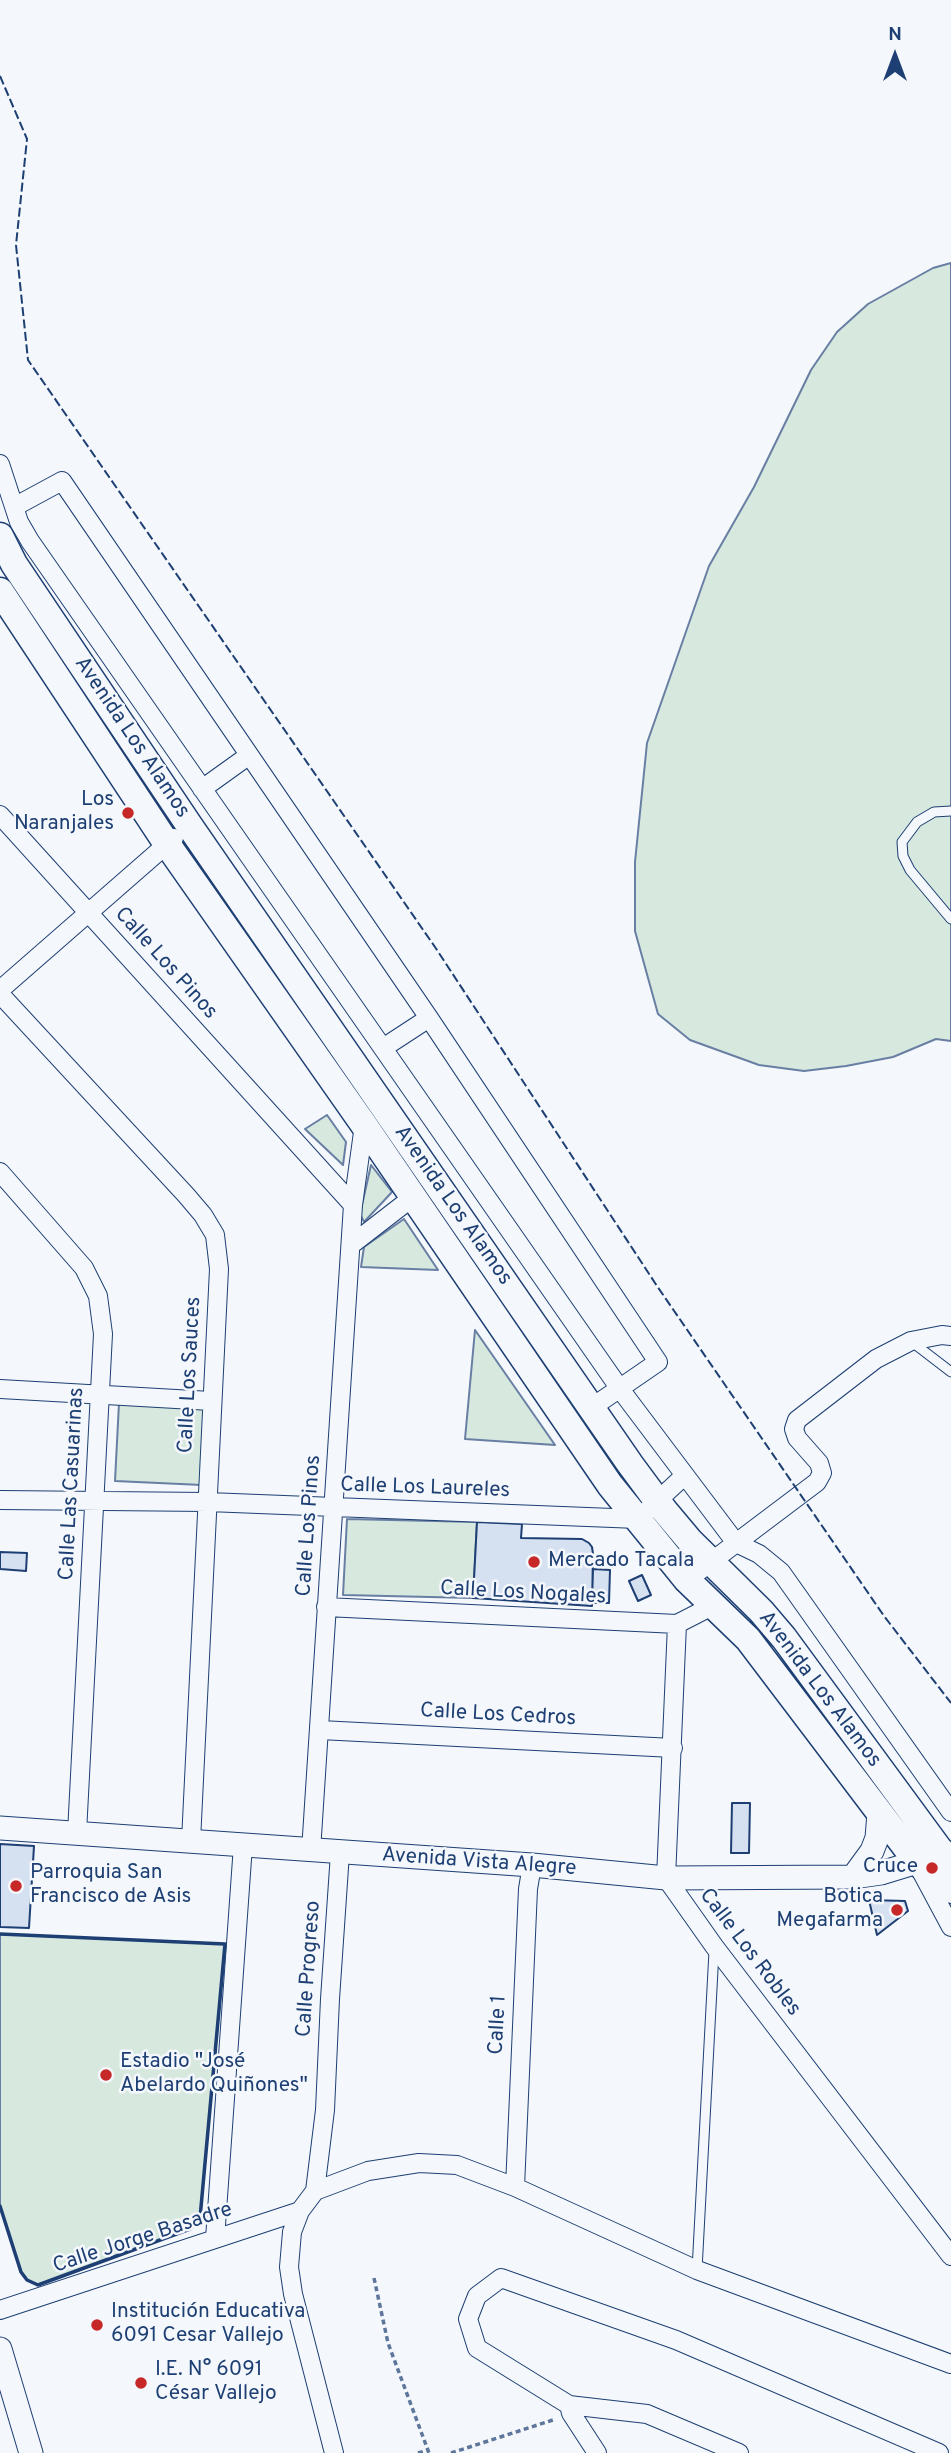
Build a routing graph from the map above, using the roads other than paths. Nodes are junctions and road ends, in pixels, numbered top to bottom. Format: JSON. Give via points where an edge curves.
{"nodes":[{"id":1,"x":0,"y":464,"type":"edge"},
{"id":2,"x":14,"y":507,"type":"junction"},
{"id":3,"x":0,"y":536,"type":"edge"},
{"id":4,"x":0,"y":591,"type":"edge"},
{"id":5,"x":248,"y":756,"type":"junction"},
{"id":6,"x":202,"y":789,"type":"junction"},
{"id":7,"x":951,"y":811,"type":"edge"},
{"id":8,"x":0,"y":816,"type":"edge"},
{"id":9,"x":189,"y":825,"type":"junction"},
{"id":10,"x":167,"y":844,"type":"junction"},
{"id":11,"x":88,"y":914,"type":"junction"},
{"id":12,"x":951,"y":919,"type":"edge"},
{"id":13,"x":0,"y":992,"type":"edge"},
{"id":14,"x":429,"y":1018,"type":"junction"},
{"id":15,"x":387,"y":1054,"type":"junction"},
{"id":16,"x":365,"y":1080,"type":"junction"},
{"id":17,"x":343,"y":1095,"type":"junction"},
{"id":18,"x":365,"y":1125,"type":"junction"},
{"id":19,"x":0,"y":1172,"type":"edge"},
{"id":20,"x":414,"y":1197,"type":"junction"},
{"id":21,"x":353,"y":1205,"type":"junction"},
{"id":22,"x":351,"y":1245,"type":"junction"},
{"id":23,"x":951,"y":1336,"type":"edge"},
{"id":24,"x":911,"y":1341,"type":"junction"},
{"id":25,"x":951,"y":1372,"type":"edge"},
{"id":26,"x":0,"y":1389,"type":"edge"},
{"id":27,"x":620,"y":1389,"type":"junction"},
{"id":28,"x":100,"y":1395,"type":"junction"},
{"id":29,"x":211,"y":1401,"type":"junction"},
{"id":30,"x":591,"y":1408,"type":"junction"},
{"id":31,"x":684,"y":1476,"type":"junction"},
{"id":32,"x":0,"y":1500,"type":"edge"},
{"id":33,"x":657,"y":1501,"type":"junction"},
{"id":34,"x":95,"y":1502,"type":"junction"},
{"id":35,"x":208,"y":1502,"type":"junction"},
{"id":36,"x":335,"y":1508,"type":"junction"},
{"id":37,"x":638,"y":1520,"type":"junction"},
{"id":38,"x":736,"y":1544,"type":"junction"},
{"id":39,"x":711,"y":1563,"type":"junction"},
{"id":40,"x":687,"y":1580,"type":"junction"},
{"id":41,"x":714,"y":1605,"type":"junction"},
{"id":42,"x":326,"y":1607,"type":"junction"},
{"id":43,"x":677,"y":1624,"type":"junction"},
{"id":44,"x":320,"y":1730,"type":"junction"},
{"id":45,"x":673,"y":1748,"type":"junction"},
{"id":46,"x":879,"y":1812,"type":"junction"},
{"id":47,"x":951,"y":1812,"type":"edge"},
{"id":48,"x":0,"y":1828,"type":"edge"},
{"id":49,"x":78,"y":1833,"type":"junction"},
{"id":50,"x":191,"y":1841,"type":"junction"},
{"id":51,"x":243,"y":1844,"type":"junction"},
{"id":52,"x":311,"y":1851,"type":"junction"},
{"id":53,"x":947,"y":1851,"type":"edge"},
{"id":54,"x":340,"y":1853,"type":"junction"},
{"id":55,"x":916,"y":1862,"type":"junction"},
{"id":56,"x":532,"y":1865,"type":"junction"},
{"id":57,"x":853,"y":1877,"type":"junction"},
{"id":58,"x":666,"y":1878,"type":"junction"},
{"id":59,"x":951,"y":1890,"type":"edge"},
{"id":60,"x":951,"y":1927,"type":"edge"},
{"id":61,"x":714,"y":1946,"type":"junction"},
{"id":62,"x":514,"y":2187,"type":"junction"},
{"id":63,"x":315,"y":2191,"type":"junction"},
{"id":64,"x":300,"y":2211,"type":"junction"},
{"id":65,"x":215,"y":2239,"type":"junction"},
{"id":66,"x":951,"y":2256,"type":"edge"},
{"id":67,"x":697,"y":2270,"type":"junction"},
{"id":68,"x":0,"y":2310,"type":"edge"},
{"id":69,"x":0,"y":2348,"type":"edge"},
{"id":70,"x":951,"y":2364,"type":"edge"},
{"id":71,"x":570,"y":2409,"type":"junction"},
{"id":72,"x":31,"y":2453,"type":"edge"},
{"id":73,"x":334,"y":2453,"type":"edge"},
{"id":74,"x":597,"y":2453,"type":"edge"},
{"id":75,"x":739,"y":2453,"type":"edge"},
{"id":76,"x":939,"y":2453,"type":"edge"}],
"edges":[{"from":1,"to":2,"type":"street"},
{"from":2,"to":5,"type":"street","via":[[62,481]]},
{"from":2,"to":6,"type":"street","via":[[30,541]]},
{"from":3,"to":9,"type":"main road","name":"Avenida Los Alamos","via":[[14,564]]},
{"from":4,"to":10,"type":"main road","name":"Avenida Los Alamos"},
{"from":5,"to":6,"type":"street"},
{"from":5,"to":14,"type":"street"},
{"from":6,"to":15,"type":"street"},
{"from":7,"to":12,"type":"lane","via":[[934,812],[917,822],[902,842],[910,870]]},
{"from":8,"to":11,"type":"street","name":"Calle Los Pinos"},
{"from":9,"to":10,"type":"street"},
{"from":9,"to":16,"type":"main road","name":"Avenida Los Alamos"},
{"from":10,"to":11,"type":"street"},
{"from":10,"to":17,"type":"main road","name":"Avenida Los Alamos"},
{"from":11,"to":13,"type":"street"},
{"from":11,"to":21,"type":"street","name":"Calle Los Pinos"},
{"from":13,"to":29,"type":"street","name":"Calle Los Sauces","via":[[186,1195],[215,1235],[219,1269]]},
{"from":14,"to":15,"type":"street"},
{"from":14,"to":27,"type":"street","via":[[658,1362]]},
{"from":15,"to":16,"type":"street"},
{"from":15,"to":27,"type":"street"},
{"from":16,"to":17,"type":"street"},
{"from":16,"to":30,"type":"main road","name":"Avenida Los Alamos"},
{"from":17,"to":18,"type":"main road","name":"Avenida Los Alamos"},
{"from":18,"to":20,"type":"main road","name":"Avenida Los Alamos"},
{"from":18,"to":21,"type":"street","name":"Calle Los Pinos"},
{"from":19,"to":28,"type":"street","name":"Calle Las Casuarinas","via":[[66,1244],[98,1296],[103,1334]]},
{"from":20,"to":22,"type":"street"},
{"from":20,"to":37,"type":"main road","name":"Avenida Los Alamos"},
{"from":21,"to":22,"type":"street","name":"Calle Los Pinos"},
{"from":22,"to":36,"type":"street","name":"Calle Los Pinos"},
{"from":23,"to":24,"type":"street"},
{"from":24,"to":25,"type":"lane"},
{"from":24,"to":38,"type":"street","via":[[876,1359],[797,1420],[797,1438],[822,1473],[817,1482]]},
{"from":26,"to":28,"type":"street"},
{"from":27,"to":30,"type":"street"},
{"from":27,"to":31,"type":"street"},
{"from":28,"to":29,"type":"street"},
{"from":28,"to":34,"type":"street","name":"Calle Las Casuarinas"},
{"from":29,"to":35,"type":"street","name":"Calle Los Sauces"},
{"from":30,"to":33,"type":"main road","name":"Avenida Los Alamos"},
{"from":31,"to":33,"type":"street"},
{"from":31,"to":38,"type":"street"},
{"from":32,"to":34,"type":"street","name":"Calle Los Laureles"},
{"from":33,"to":37,"type":"street"},
{"from":33,"to":39,"type":"main road","name":"Avenida Los Alamos"},
{"from":34,"to":35,"type":"street","name":"Calle Los Laureles"},
{"from":34,"to":49,"type":"street","name":"Calle Las Casuarinas"},
{"from":35,"to":36,"type":"street","name":"Calle Los Laureles"},
{"from":35,"to":50,"type":"street","name":"Calle Los Sauces"},
{"from":36,"to":37,"type":"street","name":"Calle Los Laureles"},
{"from":36,"to":42,"type":"street","name":"Calle Los Pinos"},
{"from":37,"to":40,"type":"main road","name":"Avenida Los Alamos"},
{"from":38,"to":39,"type":"street"},
{"from":38,"to":47,"type":"street","via":[[759,1554],[781,1572]]},
{"from":39,"to":40,"type":"street"},
{"from":39,"to":53,"type":"main road","name":"Avenida Los Alamos","via":[[784,1638]]},
{"from":40,"to":41,"type":"main road","name":"Avenida Los Alamos"},
{"from":41,"to":43,"type":"street","name":"Calle Los Nogales"},
{"from":41,"to":46,"type":"main road","name":"Avenida Los Alamos","via":[[748,1639]]},
{"from":42,"to":43,"type":"street","name":"Calle Los Nogales"},
{"from":42,"to":44,"type":"street","name":"Calle Los Pinos"},
{"from":43,"to":45,"type":"street"},
{"from":44,"to":45,"type":"street","name":"Calle Los Cedros"},
{"from":44,"to":52,"type":"street","name":"Calle Los Pinos"},
{"from":45,"to":58,"type":"street"},
{"from":46,"to":55,"type":"main road","name":"Avenida Los Alamos"},
{"from":46,"to":57,"type":"street","via":[[877,1839]]},
{"from":48,"to":49,"type":"street","name":"Avenida Vista Alegre"},
{"from":49,"to":50,"type":"street","name":"Avenida Vista Alegre"},
{"from":50,"to":51,"type":"street","name":"Avenida Vista Alegre"},
{"from":51,"to":52,"type":"street","name":"Avenida Vista Alegre"},
{"from":51,"to":65,"type":"street"},
{"from":52,"to":54,"type":"street","name":"Avenida Vista Alegre"},
{"from":53,"to":55,"type":"street","name":"Avenida Vista Alegre"},
{"from":54,"to":56,"type":"street","name":"Avenida Vista Alegre"},
{"from":54,"to":63,"type":"street","name":"Calle Progreso","via":[[325,2110]]},
{"from":55,"to":57,"type":"street","name":"Avenida Vista Alegre"},
{"from":55,"to":59,"type":"main road","name":"Avenida Los Alamos"},
{"from":55,"to":60,"type":"street"},
{"from":56,"to":58,"type":"street","name":"Avenida Vista Alegre"},
{"from":56,"to":62,"type":"street","name":"Calle 1"},
{"from":57,"to":58,"type":"street","name":"Avenida Vista Alegre"},
{"from":58,"to":61,"type":"street","name":"Calle Los Robles"},
{"from":61,"to":66,"type":"street","name":"Calle Los Robles"},
{"from":61,"to":67,"type":"lane"},
{"from":62,"to":63,"type":"street","via":[[457,2165],[419,2163],[368,2171]]},
{"from":62,"to":67,"type":"street"},
{"from":63,"to":64,"type":"street","name":"Calle Progreso"},
{"from":64,"to":65,"type":"street","name":"Calle Jorge Basadre"},
{"from":64,"to":73,"type":"street","name":"Calle Progreso","via":[[292,2232],[289,2267]]},
{"from":65,"to":68,"type":"street","name":"Calle Jorge Basadre"},
{"from":67,"to":70,"type":"street"},
{"from":69,"to":72,"type":"street"},
{"from":71,"to":74,"type":"street"},
{"from":71,"to":75,"type":"street","via":[[647,2414]]},
{"from":71,"to":76,"type":"street","via":[[477,2348],[468,2319],[477,2296],[501,2278],[676,2340]]}]}
